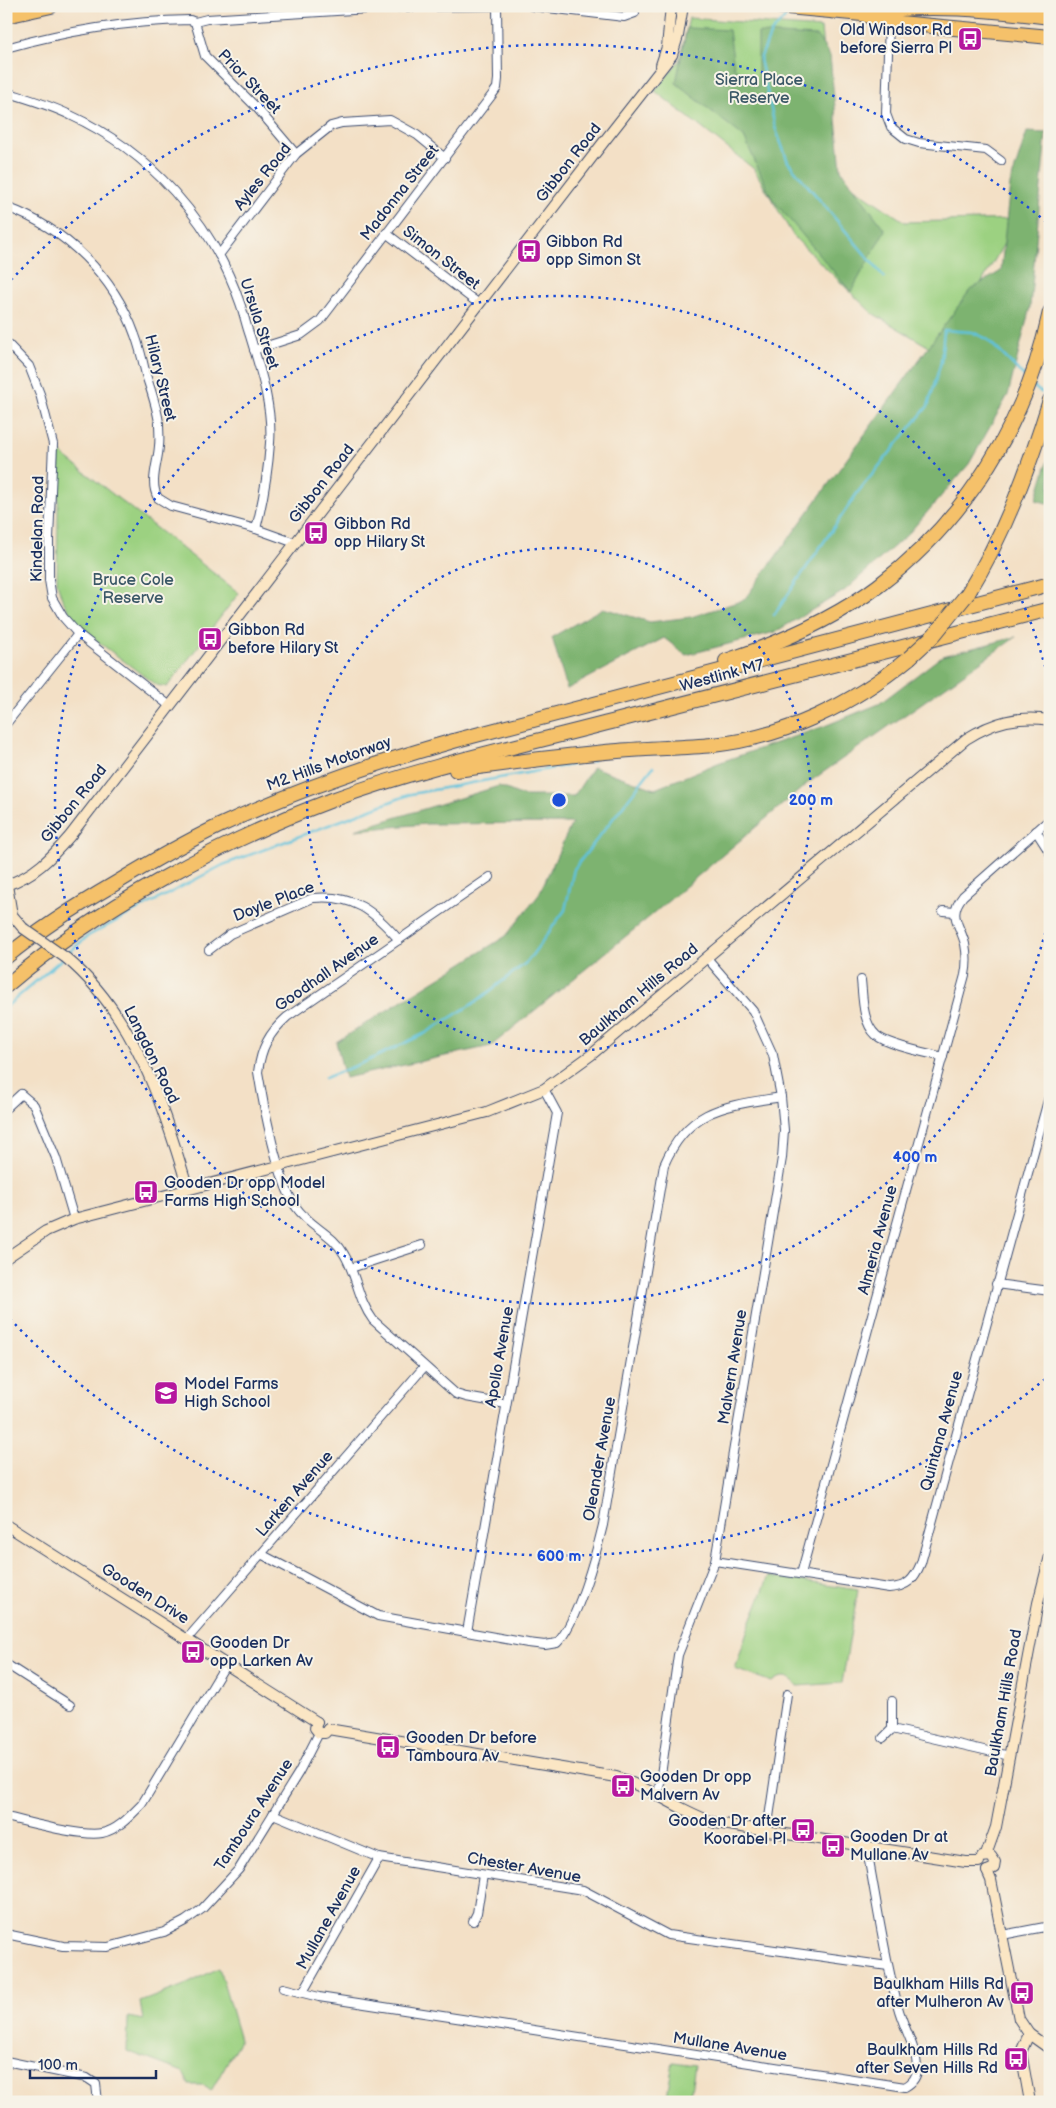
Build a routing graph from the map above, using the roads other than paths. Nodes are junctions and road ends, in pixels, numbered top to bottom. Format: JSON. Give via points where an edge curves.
{"nodes":[{"id":1,"x":50,"y":6,"type":"edge"},
{"id":2,"x":497,"y":6,"type":"edge"},
{"id":3,"x":531,"y":6,"type":"edge"},
{"id":4,"x":671,"y":6,"type":"edge"},
{"id":5,"x":683,"y":6,"type":"edge"},
{"id":6,"x":777,"y":6,"type":"edge"},
{"id":7,"x":635,"y":13,"type":"dead end"},
{"id":8,"x":862,"y":14,"type":"junction"},
{"id":9,"x":6,"y":16,"type":"edge"},
{"id":10,"x":1050,"y":16,"type":"edge"},
{"id":11,"x":195,"y":22,"type":"junction"},
{"id":12,"x":888,"y":22,"type":"junction"},
{"id":13,"x":1050,"y":37,"type":"edge"},
{"id":14,"x":6,"y":48,"type":"edge"},
{"id":15,"x":648,"y":87,"type":"junction"},
{"id":16,"x":6,"y":92,"type":"edge"},
{"id":17,"x":296,"y":154,"type":"junction"},
{"id":18,"x":445,"y":158,"type":"junction"},
{"id":19,"x":1001,"y":161,"type":"dead end"},
{"id":20,"x":6,"y":207,"type":"edge"},
{"id":21,"x":386,"y":233,"type":"junction"},
{"id":22,"x":219,"y":255,"type":"junction"},
{"id":23,"x":479,"y":304,"type":"junction"},
{"id":24,"x":1050,"y":312,"type":"edge"},
{"id":25,"x":6,"y":342,"type":"edge"},
{"id":26,"x":254,"y":350,"type":"junction"},
{"id":27,"x":1050,"y":400,"type":"edge"},
{"id":28,"x":256,"y":529,"type":"junction"},
{"id":29,"x":295,"y":544,"type":"junction"},
{"id":30,"x":1050,"y":584,"type":"edge"},
{"id":31,"x":1050,"y":609,"type":"edge"},
{"id":32,"x":78,"y":634,"type":"junction"},
{"id":33,"x":694,"y":678,"type":"junction"},
{"id":34,"x":170,"y":706,"type":"junction"},
{"id":35,"x":1050,"y":720,"type":"edge"},
{"id":36,"x":6,"y":724,"type":"edge"},
{"id":37,"x":403,"y":777,"type":"junction"},
{"id":38,"x":1050,"y":819,"type":"edge"},
{"id":39,"x":1036,"y":832,"type":"junction"},
{"id":40,"x":1050,"y":853,"type":"edge"},
{"id":41,"x":490,"y":877,"type":"dead end"},
{"id":42,"x":7,"y":885,"type":"edge"},
{"id":43,"x":943,"y":910,"type":"dead end"},
{"id":44,"x":955,"y":912,"type":"junction"},
{"id":45,"x":400,"y":940,"type":"junction"},
{"id":46,"x":208,"y":950,"type":"dead end"},
{"id":47,"x":6,"y":957,"type":"edge"},
{"id":48,"x":707,"y":958,"type":"junction"},
{"id":49,"x":861,"y":980,"type":"dead end"},
{"id":50,"x":6,"y":986,"type":"edge"},
{"id":51,"x":943,"y":1057,"type":"junction"},
{"id":52,"x":544,"y":1089,"type":"junction"},
{"id":53,"x":1050,"y":1093,"type":"edge"},
{"id":54,"x":781,"y":1096,"type":"junction"},
{"id":55,"x":6,"y":1108,"type":"edge"},
{"id":56,"x":279,"y":1166,"type":"junction"},
{"id":57,"x":188,"y":1189,"type":"junction"},
{"id":58,"x":74,"y":1219,"type":"junction"},
{"id":59,"x":422,"y":1245,"type":"dead end"},
{"id":60,"x":6,"y":1258,"type":"edge"},
{"id":61,"x":351,"y":1268,"type":"junction"},
{"id":62,"x":996,"y":1284,"type":"junction"},
{"id":63,"x":1050,"y":1291,"type":"edge"},
{"id":64,"x":424,"y":1367,"type":"junction"},
{"id":65,"x":506,"y":1404,"type":"junction"},
{"id":66,"x":6,"y":1525,"type":"edge"},
{"id":67,"x":261,"y":1554,"type":"junction"},
{"id":68,"x":1050,"y":1556,"type":"edge"},
{"id":69,"x":715,"y":1561,"type":"junction"},
{"id":70,"x":801,"y":1574,"type":"junction"},
{"id":71,"x":467,"y":1632,"type":"junction"},
{"id":72,"x":187,"y":1639,"type":"junction"},
{"id":73,"x":6,"y":1664,"type":"edge"},
{"id":74,"x":226,"y":1664,"type":"junction"},
{"id":75,"x":787,"y":1694,"type":"dead end"},
{"id":76,"x":892,"y":1701,"type":"dead end"},
{"id":77,"x":70,"y":1705,"type":"dead end"},
{"id":78,"x":892,"y":1729,"type":"junction"},
{"id":79,"x":324,"y":1731,"type":"junction"},
{"id":80,"x":883,"y":1738,"type":"dead end"},
{"id":81,"x":1010,"y":1756,"type":"junction"},
{"id":82,"x":658,"y":1796,"type":"junction"},
{"id":83,"x":273,"y":1814,"type":"junction"},
{"id":84,"x":6,"y":1817,"type":"edge"},
{"id":85,"x":767,"y":1831,"type":"junction"},
{"id":86,"x":870,"y":1847,"type":"junction"},
{"id":87,"x":379,"y":1858,"type":"junction"},
{"id":88,"x":983,"y":1859,"type":"junction"},
{"id":89,"x":484,"y":1875,"type":"junction"},
{"id":90,"x":473,"y":1921,"type":"dead end"},
{"id":91,"x":1050,"y":1926,"type":"edge"},
{"id":92,"x":6,"y":1934,"type":"edge"},
{"id":93,"x":1002,"y":1935,"type":"junction"},
{"id":94,"x":888,"y":1966,"type":"junction"},
{"id":95,"x":283,"y":1988,"type":"dead end"},
{"id":96,"x":303,"y":1992,"type":"junction"},
{"id":97,"x":1029,"y":2034,"type":"junction"},
{"id":98,"x":1050,"y":2049,"type":"edge"},
{"id":99,"x":6,"y":2061,"type":"edge"},
{"id":100,"x":98,"y":2102,"type":"edge"},
{"id":101,"x":1030,"y":2102,"type":"edge"}],
"edges":[{"from":1,"to":9,"type":"highway"},
{"from":2,"to":11,"type":"street","via":[[316,11]]},
{"from":2,"to":18,"type":"street","name":"Madonna Street","via":[[497,88]]},
{"from":3,"to":7,"type":"street","via":[[624,17]]},
{"from":4,"to":15,"type":"street","name":"Gibbon Road","via":[[665,56]]},
{"from":5,"to":15,"type":"street","name":"Gibbon Road","via":[[675,50]]},
{"from":6,"to":8,"type":"highway"},
{"from":8,"to":10,"type":"highway","via":[[881,10],[940,9]]},
{"from":8,"to":12,"type":"highway"},
{"from":11,"to":14,"type":"street","via":[[126,22]]},
{"from":11,"to":17,"type":"street","name":"Prior Street","via":[[202,49],[210,63],[258,108]]},
{"from":12,"to":13,"type":"highway"},
{"from":12,"to":19,"type":"street","via":[[886,114],[891,127],[919,144],[986,150]]},
{"from":15,"to":23,"type":"street","name":"Gibbon Road"},
{"from":16,"to":22,"type":"street","name":"Ursula Street","via":[[71,115],[135,154],[182,200]]},
{"from":17,"to":18,"type":"street","name":"Ayles Road","via":[[331,126],[390,120],[409,130]]},
{"from":17,"to":22,"type":"street","name":"Ayles Road"},
{"from":18,"to":21,"type":"street","name":"Madonna Street"},
{"from":20,"to":28,"type":"street","name":"Hilary Street","via":[[39,222],[78,250],[97,270],[126,314],[159,421],[160,445],[154,485],[158,498],[171,506]]},
{"from":21,"to":23,"type":"street","name":"Simon Street"},
{"from":21,"to":26,"type":"street","name":"Madonna Street","via":[[320,321],[301,335]]},
{"from":22,"to":26,"type":"street","name":"Ursula Street","via":[[240,303]]},
{"from":23,"to":29,"type":"street","name":"Gibbon Road"},
{"from":24,"to":33,"type":"highway","via":[[1028,387],[1014,422],[992,462],[948,521],[916,554],[878,586],[830,616],[758,650],[719,663]]},
{"from":25,"to":32,"type":"street","name":"Kindelan Road","via":[[29,366],[50,428],[53,444],[48,580],[58,609]]},
{"from":26,"to":28,"type":"street","name":"Ursula Street","via":[[269,414],[270,442]]},
{"from":27,"to":37,"type":"highway","bridge":true,"via":[[1003,529],[968,593],[934,634],[867,690],[794,726],[744,740],[557,757]]},
{"from":28,"to":29,"type":"street","name":"Hilary Street"},
{"from":29,"to":34,"type":"street","name":"Gibbon Road"},
{"from":30,"to":33,"type":"highway","name":"Westlink M7"},
{"from":31,"to":37,"type":"highway","name":"Westlink M7"},
{"from":32,"to":34,"type":"street","name":"Kindelan Road"},
{"from":32,"to":36,"type":"street"},
{"from":33,"to":47,"type":"highway","name":"M2 Hills Motorway","via":[[388,760],[290,795],[217,827],[140,869],[48,926]]},
{"from":34,"to":42,"type":"street","name":"Gibbon Road","via":[[59,850],[30,876]]},
{"from":35,"to":48,"type":"street","name":"Baulkham Hills Road","via":[[1025,718],[1003,721],[966,739]]},
{"from":37,"to":50,"type":"highway","via":[[304,812],[188,866],[77,932]]},
{"from":38,"to":39,"type":"street"},
{"from":39,"to":40,"type":"street"},
{"from":39,"to":44,"type":"street","via":[[963,896]]},
{"from":41,"to":45,"type":"street","name":"Goodhall Avenue"},
{"from":42,"to":57,"type":"street","name":"Langdon Road","bridge":true,"via":[[12,915],[23,928],[66,958],[96,985],[120,1021],[160,1105]]},
{"from":43,"to":44,"type":"street"},
{"from":44,"to":51,"type":"street","name":"Almeria Avenue","via":[[965,945],[966,964]]},
{"from":45,"to":46,"type":"street","name":"Doyle Place","via":[[370,911],[354,902],[327,897],[313,898],[230,934]]},
{"from":45,"to":56,"type":"street","name":"Goodhall Avenue","via":[[287,1017],[266,1040],[258,1072]]},
{"from":48,"to":52,"type":"street","name":"Baulkham Hills Road","via":[[591,1055]]},
{"from":48,"to":54,"type":"street","name":"Malvern Avenue","via":[[753,1011],[773,1055]]},
{"from":49,"to":51,"type":"street","via":[[866,1018],[876,1036]]},
{"from":51,"to":70,"type":"street","name":"Almeria Avenue"},
{"from":52,"to":56,"type":"street","name":"Baulkham Hills Road","via":[[487,1112]]},
{"from":52,"to":65,"type":"street","name":"Apollo Avenue","via":[[557,1113]]},
{"from":53,"to":62,"type":"street","name":"Quintana Avenue"},
{"from":54,"to":69,"type":"street","name":"Malvern Avenue","via":[[782,1158]]},
{"from":54,"to":71,"type":"street","name":"Oleander Avenue","via":[[729,1106],[695,1120],[677,1140],[667,1159],[603,1525],[594,1561],[562,1638],[557,1643],[545,1645]]},
{"from":55,"to":58,"type":"street","via":[[21,1094],[34,1106],[56,1158]]},
{"from":56,"to":57,"type":"street","name":"Baulkham Hills Road"},
{"from":56,"to":61,"type":"street","name":"Goodhall Avenue","via":[[297,1209],[334,1240]]},
{"from":57,"to":58,"type":"street"},
{"from":58,"to":60,"type":"street","via":[[46,1231]]},
{"from":59,"to":61,"type":"street"},
{"from":61,"to":64,"type":"street","name":"Goodhall Avenue","via":[[361,1300],[373,1320]]},
{"from":62,"to":63,"type":"street"},
{"from":62,"to":70,"type":"street","name":"Quintana Avenue","via":[[921,1563],[914,1578],[900,1587],[888,1588]]},
{"from":64,"to":65,"type":"street","name":"Goodhall Avenue","via":[[456,1394]]},
{"from":64,"to":67,"type":"street","name":"Larken Avenue"},
{"from":65,"to":71,"type":"street","name":"Apollo Avenue"},
{"from":66,"to":72,"type":"street","name":"Gooden Drive"},
{"from":67,"to":71,"type":"street","name":"Oleander Avenue","via":[[378,1616]]},
{"from":67,"to":72,"type":"street","name":"Larken Avenue"},
{"from":68,"to":81,"type":"street","name":"Baulkham Hills Road","via":[[1038,1603]]},
{"from":69,"to":70,"type":"street","name":"Quintana Avenue"},
{"from":69,"to":82,"type":"street","name":"Malvern Avenue","via":[[678,1654]]},
{"from":72,"to":74,"type":"street","name":"Gooden Drive"},
{"from":73,"to":77,"type":"street"},
{"from":74,"to":79,"type":"street","name":"Gooden Drive","via":[[317,1722],[324,1721],[328,1724]]},
{"from":74,"to":84,"type":"street","via":[[142,1804],[115,1828],[102,1833],[86,1833]]},
{"from":75,"to":85,"type":"street"},
{"from":76,"to":78,"type":"street"},
{"from":78,"to":80,"type":"street"},
{"from":78,"to":81,"type":"street"},
{"from":79,"to":82,"type":"street","via":[[602,1773],[624,1779]]},
{"from":79,"to":83,"type":"street","name":"Tamboura Avenue"},
{"from":81,"to":88,"type":"street","name":"Baulkham Hills Road","via":[[996,1827]]},
{"from":82,"to":85,"type":"street","via":[[707,1820]]},
{"from":83,"to":87,"type":"street","name":"Chester Avenue"},
{"from":83,"to":92,"type":"street","name":"Tamboura Avenue","via":[[226,1885],[202,1909],[164,1932],[108,1947],[63,1946]]},
{"from":85,"to":86,"type":"street"},
{"from":86,"to":88,"type":"street"},
{"from":86,"to":94,"type":"street","name":"Mullane Avenue","via":[[869,1861]]},
{"from":87,"to":89,"type":"street","name":"Chester Avenue"},
{"from":87,"to":96,"type":"street","name":"Mullane Avenue"},
{"from":88,"to":93,"type":"street","via":[[981,1868],[992,1880]]},
{"from":89,"to":90,"type":"street"},
{"from":89,"to":94,"type":"street","name":"Chester Avenue","via":[[584,1890],[668,1935]]},
{"from":91,"to":93,"type":"street"},
{"from":93,"to":97,"type":"street","via":[[1016,2011]]},
{"from":94,"to":96,"type":"street","name":"Mullane Avenue","via":[[917,2069],[916,2077],[905,2087],[329,1999]]},
{"from":95,"to":96,"type":"street","name":"Mullane Avenue"},
{"from":97,"to":98,"type":"street"},
{"from":97,"to":101,"type":"street","via":[[1022,2052]]},
{"from":99,"to":100,"type":"street","via":[[87,2078],[96,2084]]}]}
